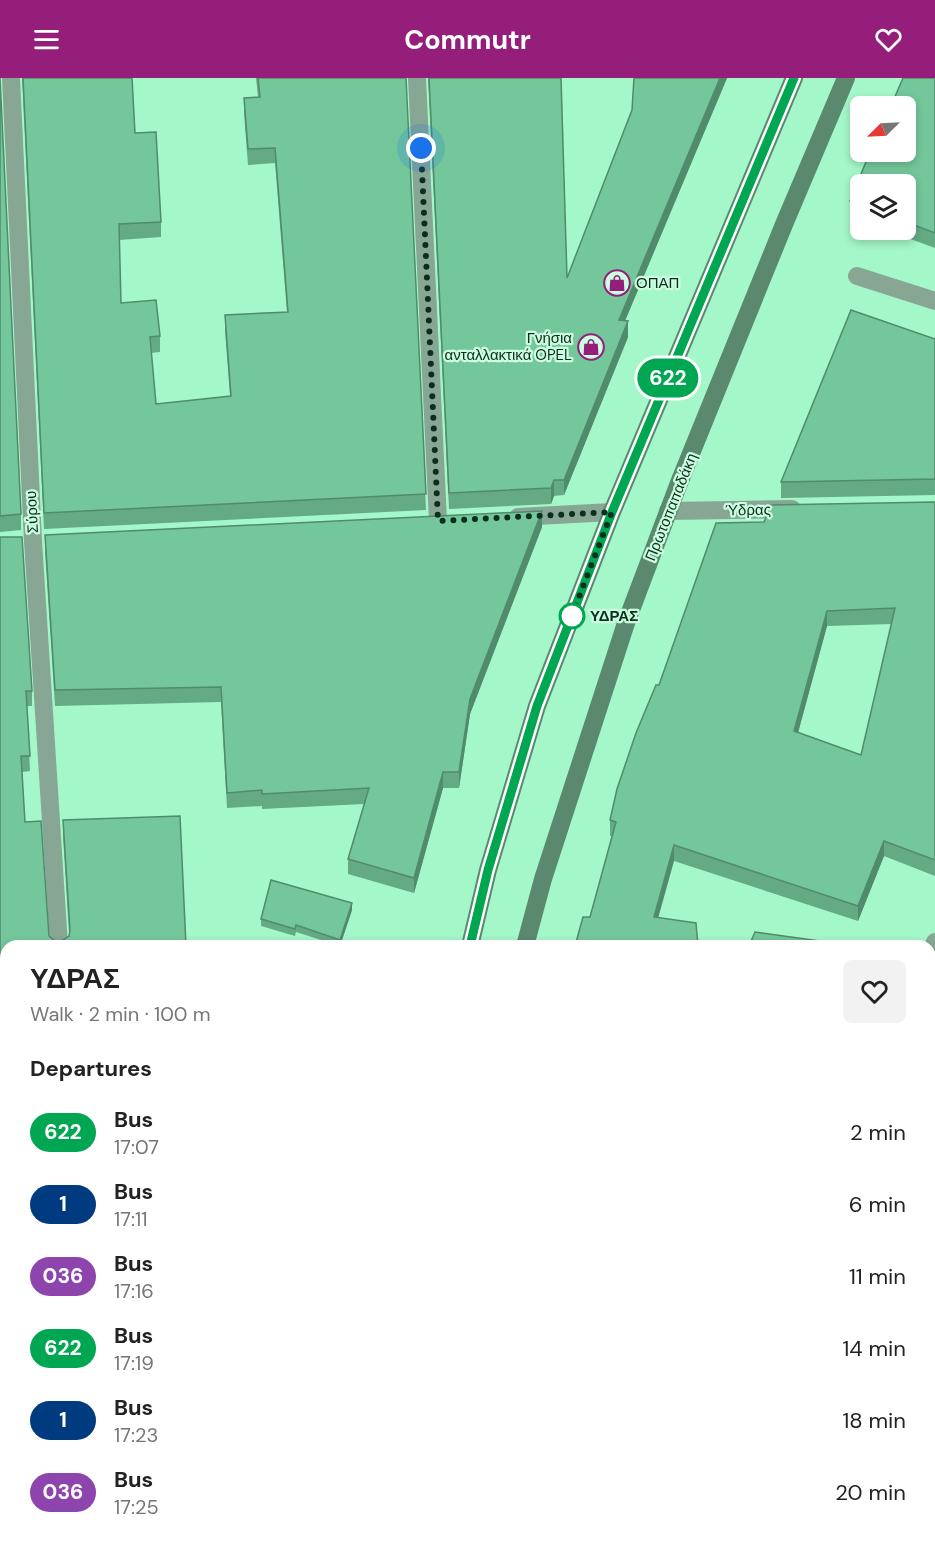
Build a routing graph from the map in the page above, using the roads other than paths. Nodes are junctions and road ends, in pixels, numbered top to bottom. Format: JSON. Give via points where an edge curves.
{"nodes":[{"id":1,"x":11,"y":78,"type":"edge"},
{"id":2,"x":417,"y":78,"type":"edge"},
{"id":3,"x":794,"y":78,"type":"edge"},
{"id":4,"x":846,"y":78,"type":"edge"},
{"id":5,"x":857,"y":276,"type":"dead end"},
{"id":6,"x":935,"y":301,"type":"edge"},
{"id":7,"x":807,"y":508,"type":"edge"},
{"id":8,"x":668,"y":511,"type":"junction"},
{"id":9,"x":612,"y":512,"type":"junction"},
{"id":10,"x":496,"y":518,"type":"edge"},
{"id":11,"x":461,"y":520,"type":"edge"},
{"id":12,"x":39,"y":540,"type":"junction"},
{"id":13,"x":11,"y":542,"type":"edge"},
{"id":14,"x":60,"y":940,"type":"edge"},
{"id":15,"x":471,"y":940,"type":"edge"},
{"id":16,"x":527,"y":940,"type":"edge"}],
"edges":[{"from":1,"to":12,"type":"street","name":"Σύρου"},
{"from":2,"to":11,"type":"street","via":[[432,522]]},
{"from":3,"to":9,"type":"main road"},
{"from":4,"to":8,"type":"main road","name":"Πρωτοπαπαδάκη"},
{"from":5,"to":6,"type":"street"},
{"from":7,"to":8,"type":"street","name":"Ύδρας"},
{"from":8,"to":16,"type":"main road","name":"Πρωτοπαπαδάκη","via":[[626,623]]},
{"from":9,"to":10,"type":"street"},
{"from":9,"to":15,"type":"main road","via":[[537,706]]},
{"from":12,"to":13,"type":"street"},
{"from":12,"to":14,"type":"street","name":"Σύρου"}]}
